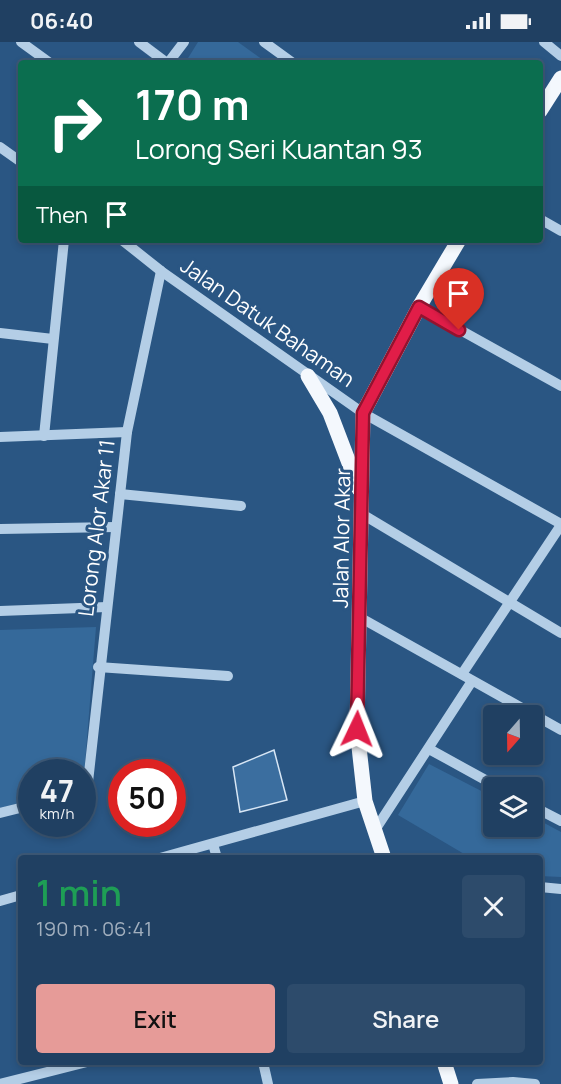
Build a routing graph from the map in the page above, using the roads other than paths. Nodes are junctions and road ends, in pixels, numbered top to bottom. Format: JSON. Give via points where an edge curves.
{"nodes":[{"id":1,"x":21,"y":42,"type":"edge"},
{"id":2,"x":139,"y":42,"type":"edge"},
{"id":3,"x":184,"y":42,"type":"edge"},
{"id":4,"x":264,"y":42,"type":"edge"},
{"id":5,"x":544,"y":42,"type":"edge"},
{"id":6,"x":561,"y":56,"type":"edge"},
{"id":7,"x":46,"y":60,"type":"edge"},
{"id":8,"x":164,"y":60,"type":"edge"},
{"id":9,"x":170,"y":60,"type":"edge"},
{"id":10,"x":289,"y":60,"type":"edge"},
{"id":11,"x":561,"y":78,"type":"edge"},
{"id":12,"x":543,"y":106,"type":"edge"},
{"id":13,"x":0,"y":147,"type":"edge"},
{"id":14,"x":18,"y":160,"type":"edge"},
{"id":15,"x":543,"y":221,"type":"edge"},
{"id":16,"x":561,"y":231,"type":"edge"},
{"id":17,"x":64,"y":243,"type":"edge"},
{"id":18,"x":126,"y":243,"type":"edge"},
{"id":19,"x":457,"y":243,"type":"edge"},
{"id":20,"x":161,"y":271,"type":"junction"},
{"id":21,"x":419,"y":307,"type":"junction"},
{"id":22,"x":0,"y":333,"type":"edge"},
{"id":23,"x":53,"y":339,"type":"junction"},
{"id":24,"x":308,"y":376,"type":"junction"},
{"id":25,"x":561,"y":386,"type":"edge"},
{"id":26,"x":363,"y":413,"type":"junction"},
{"id":27,"x":127,"y":432,"type":"junction"},
{"id":28,"x":44,"y":436,"type":"junction"},
{"id":29,"x":0,"y":437,"type":"edge"},
{"id":30,"x":120,"y":494,"type":"junction"},
{"id":31,"x":362,"y":497,"type":"junction"},
{"id":32,"x":241,"y":506,"type":"dead end"},
{"id":33,"x":362,"y":514,"type":"junction"},
{"id":34,"x":561,"y":525,"type":"edge"},
{"id":35,"x":116,"y":527,"type":"junction"},
{"id":36,"x":0,"y":529,"type":"edge"},
{"id":37,"x":510,"y":603,"type":"junction"},
{"id":38,"x":107,"y":607,"type":"junction"},
{"id":39,"x":0,"y":611,"type":"edge"},
{"id":40,"x":361,"y":618,"type":"junction"},
{"id":41,"x":561,"y":633,"type":"edge"},
{"id":42,"x":99,"y":667,"type":"junction"},
{"id":43,"x":228,"y":676,"type":"dead end"},
{"id":44,"x":467,"y":677,"type":"junction"},
{"id":45,"x":561,"y":730,"type":"edge"},
{"id":46,"x":429,"y":749,"type":"junction"},
{"id":47,"x":90,"y":759,"type":"edge"},
{"id":48,"x":483,"y":779,"type":"edge"},
{"id":49,"x":365,"y":801,"type":"junction"},
{"id":50,"x":18,"y":808,"type":"edge"},
{"id":51,"x":543,"y":812,"type":"edge"},
{"id":52,"x":0,"y":813,"type":"edge"},
{"id":53,"x":561,"y":821,"type":"edge"},
{"id":54,"x":375,"y":830,"type":"junction"},
{"id":55,"x":213,"y":844,"type":"junction"},
{"id":56,"x":171,"y":855,"type":"edge"},
{"id":57,"x":215,"y":855,"type":"edge"},
{"id":58,"x":383,"y":855,"type":"edge"},
{"id":59,"x":543,"y":888,"type":"edge"},
{"id":60,"x":561,"y":889,"type":"edge"},
{"id":61,"x":18,"y":896,"type":"edge"},
{"id":62,"x":0,"y":901,"type":"edge"},
{"id":63,"x":75,"y":1065,"type":"edge"},
{"id":64,"x":264,"y":1065,"type":"edge"},
{"id":65,"x":445,"y":1065,"type":"edge"},
{"id":66,"x":0,"y":1084,"type":"edge"},
{"id":67,"x":268,"y":1084,"type":"edge"},
{"id":68,"x":451,"y":1084,"type":"edge"},
{"id":69,"x":477,"y":1084,"type":"edge"},
{"id":70,"x":535,"y":1084,"type":"edge"}],
"edges":[{"from":1,"to":7,"type":"street"},
{"from":2,"to":8,"type":"street"},
{"from":3,"to":9,"type":"street"},
{"from":4,"to":10,"type":"street"},
{"from":5,"to":6,"type":"street"},
{"from":11,"to":12,"type":"main road"},
{"from":13,"to":14,"type":"street"},
{"from":15,"to":16,"type":"street"},
{"from":17,"to":23,"type":"street"},
{"from":18,"to":20,"type":"street","name":"Jalan Datuk Bahaman"},
{"from":19,"to":21,"type":"main road","name":"Jalan Alor Akar"},
{"from":20,"to":24,"type":"street","name":"Jalan Datuk Bahaman"},
{"from":20,"to":27,"type":"street","name":"Lorong Alor Akar 11"},
{"from":21,"to":25,"type":"street"},
{"from":21,"to":26,"type":"main road","name":"Jalan Alor Akar"},
{"from":22,"to":23,"type":"street"},
{"from":23,"to":28,"type":"street"},
{"from":24,"to":26,"type":"street","name":"Jalan Datuk Bahaman"},
{"from":24,"to":31,"type":"main road","via":[[330,413]]},
{"from":26,"to":31,"type":"main road","name":"Jalan Alor Akar"},
{"from":26,"to":34,"type":"street","name":"Jalan Datuk Bahaman"},
{"from":27,"to":28,"type":"street"},
{"from":27,"to":30,"type":"street","name":"Lorong Alor Akar 11"},
{"from":28,"to":29,"type":"street"},
{"from":30,"to":32,"type":"street"},
{"from":30,"to":35,"type":"street","name":"Lorong Alor Akar 11"},
{"from":31,"to":33,"type":"main road","name":"Jalan Alor Akar"},
{"from":33,"to":37,"type":"street"},
{"from":33,"to":40,"type":"main road","name":"Jalan Alor Akar"},
{"from":34,"to":37,"type":"street"},
{"from":35,"to":36,"type":"street"},
{"from":35,"to":38,"type":"street","name":"Lorong Alor Akar 11"},
{"from":37,"to":41,"type":"street"},
{"from":37,"to":44,"type":"street"},
{"from":38,"to":39,"type":"street"},
{"from":38,"to":42,"type":"street","name":"Lorong Alor Akar 11"},
{"from":40,"to":44,"type":"street"},
{"from":40,"to":49,"type":"main road","name":"Jalan Alor Akar","via":[[357,729]]},
{"from":42,"to":43,"type":"street"},
{"from":42,"to":47,"type":"street","name":"Lorong Alor Akar 11"},
{"from":44,"to":45,"type":"street"},
{"from":44,"to":46,"type":"street"},
{"from":46,"to":48,"type":"street"},
{"from":46,"to":54,"type":"street"},
{"from":49,"to":54,"type":"main road","name":"Jalan Alor Akar"},
{"from":49,"to":55,"type":"street"},
{"from":50,"to":52,"type":"street"},
{"from":51,"to":53,"type":"street"},
{"from":54,"to":58,"type":"main road","name":"Jalan Alor Akar"},
{"from":55,"to":56,"type":"street"},
{"from":55,"to":57,"type":"street"},
{"from":59,"to":60,"type":"street"},
{"from":61,"to":62,"type":"street"},
{"from":63,"to":66,"type":"street"},
{"from":64,"to":67,"type":"street"},
{"from":65,"to":68,"type":"main road"},
{"from":69,"to":70,"type":"street"}]}
